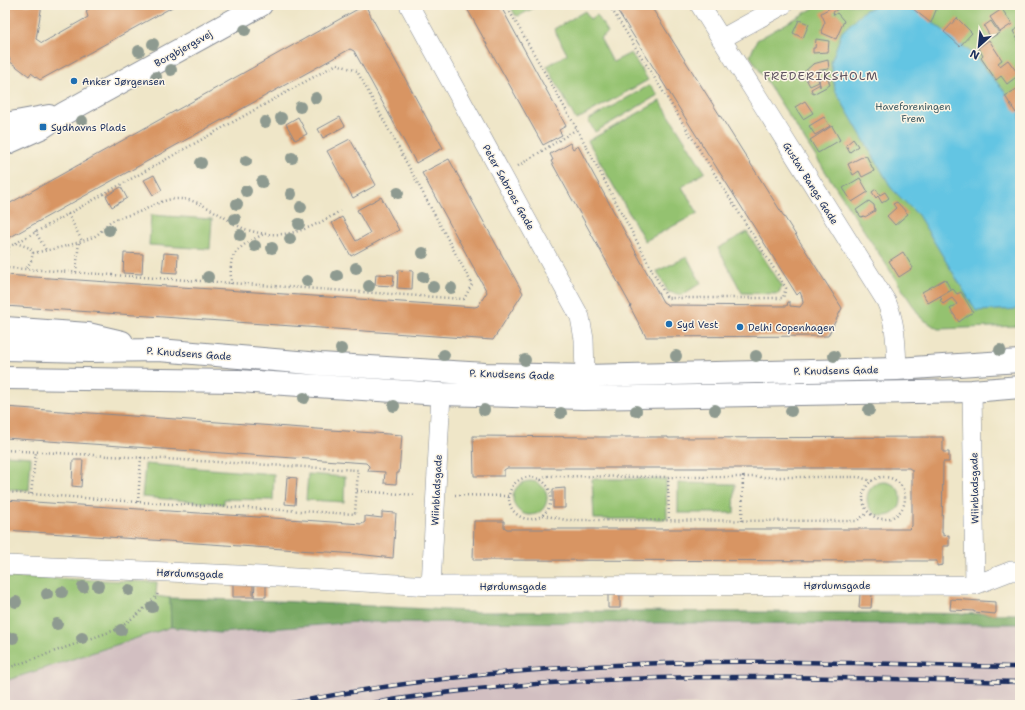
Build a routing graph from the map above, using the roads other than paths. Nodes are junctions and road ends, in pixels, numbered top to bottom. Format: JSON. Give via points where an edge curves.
{"nodes":[{"id":1,"x":261,"y":5,"type":"edge"},
{"id":2,"x":409,"y":5,"type":"edge"},
{"id":3,"x":700,"y":5,"type":"edge"},
{"id":4,"x":783,"y":5,"type":"edge"},
{"id":5,"x":721,"y":39,"type":"junction"},
{"id":6,"x":62,"y":114,"type":"junction"},
{"id":7,"x":5,"y":124,"type":"edge"},
{"id":8,"x":5,"y":144,"type":"edge"},
{"id":9,"x":5,"y":328,"type":"edge"},
{"id":10,"x":5,"y":349,"type":"edge"},
{"id":11,"x":159,"y":350,"type":"junction"},
{"id":12,"x":1020,"y":361,"type":"edge"},
{"id":13,"x":897,"y":369,"type":"junction"},
{"id":14,"x":586,"y":376,"type":"junction"},
{"id":15,"x":5,"y":378,"type":"edge"},
{"id":16,"x":1020,"y":387,"type":"edge"},
{"id":17,"x":972,"y":391,"type":"junction"},
{"id":18,"x":441,"y":394,"type":"junction"},
{"id":19,"x":5,"y":566,"type":"edge"},
{"id":20,"x":1020,"y":571,"type":"edge"},
{"id":21,"x":975,"y":585,"type":"junction"},
{"id":22,"x":431,"y":586,"type":"junction"}],
"edges":[{"from":1,"to":6,"type":"main road","name":"Borgbjergsvej"},
{"from":2,"to":14,"type":"street","name":"Peter Sabroes Gade","via":[[580,317]]},
{"from":3,"to":5,"type":"street","name":"Gustav Bangs Gade"},
{"from":4,"to":5,"type":"street"},
{"from":5,"to":13,"type":"street","name":"Gustav Bangs Gade","via":[[886,301],[896,333]]},
{"from":6,"to":7,"type":"main road","name":"Borgbjergsvej"},
{"from":6,"to":8,"type":"main road","name":"Borgbjergsvej","via":[[43,127]]},
{"from":9,"to":11,"type":"main road","via":[[88,334]]},
{"from":10,"to":11,"type":"main road","name":"P. Knudsens Gade"},
{"from":11,"to":14,"type":"main road","name":"P. Knudsens Gade","via":[[336,365],[485,374]]},
{"from":12,"to":13,"type":"main road","name":"P. Knudsens Gade"},
{"from":13,"to":14,"type":"main road","name":"P. Knudsens Gade"},
{"from":15,"to":18,"type":"main road","via":[[240,381]]},
{"from":16,"to":17,"type":"main road"},
{"from":17,"to":18,"type":"main road","via":[[583,398]]},
{"from":17,"to":21,"type":"street","name":"Wiinbladsgade"},
{"from":18,"to":22,"type":"street","name":"Wiinbladsgade"},
{"from":19,"to":22,"type":"street","name":"Hørdumsgade","via":[[261,576]]},
{"from":20,"to":21,"type":"street","name":"Hørdumsgade","via":[[1011,571]]},
{"from":21,"to":22,"type":"street","name":"Hørdumsgade"}]}
